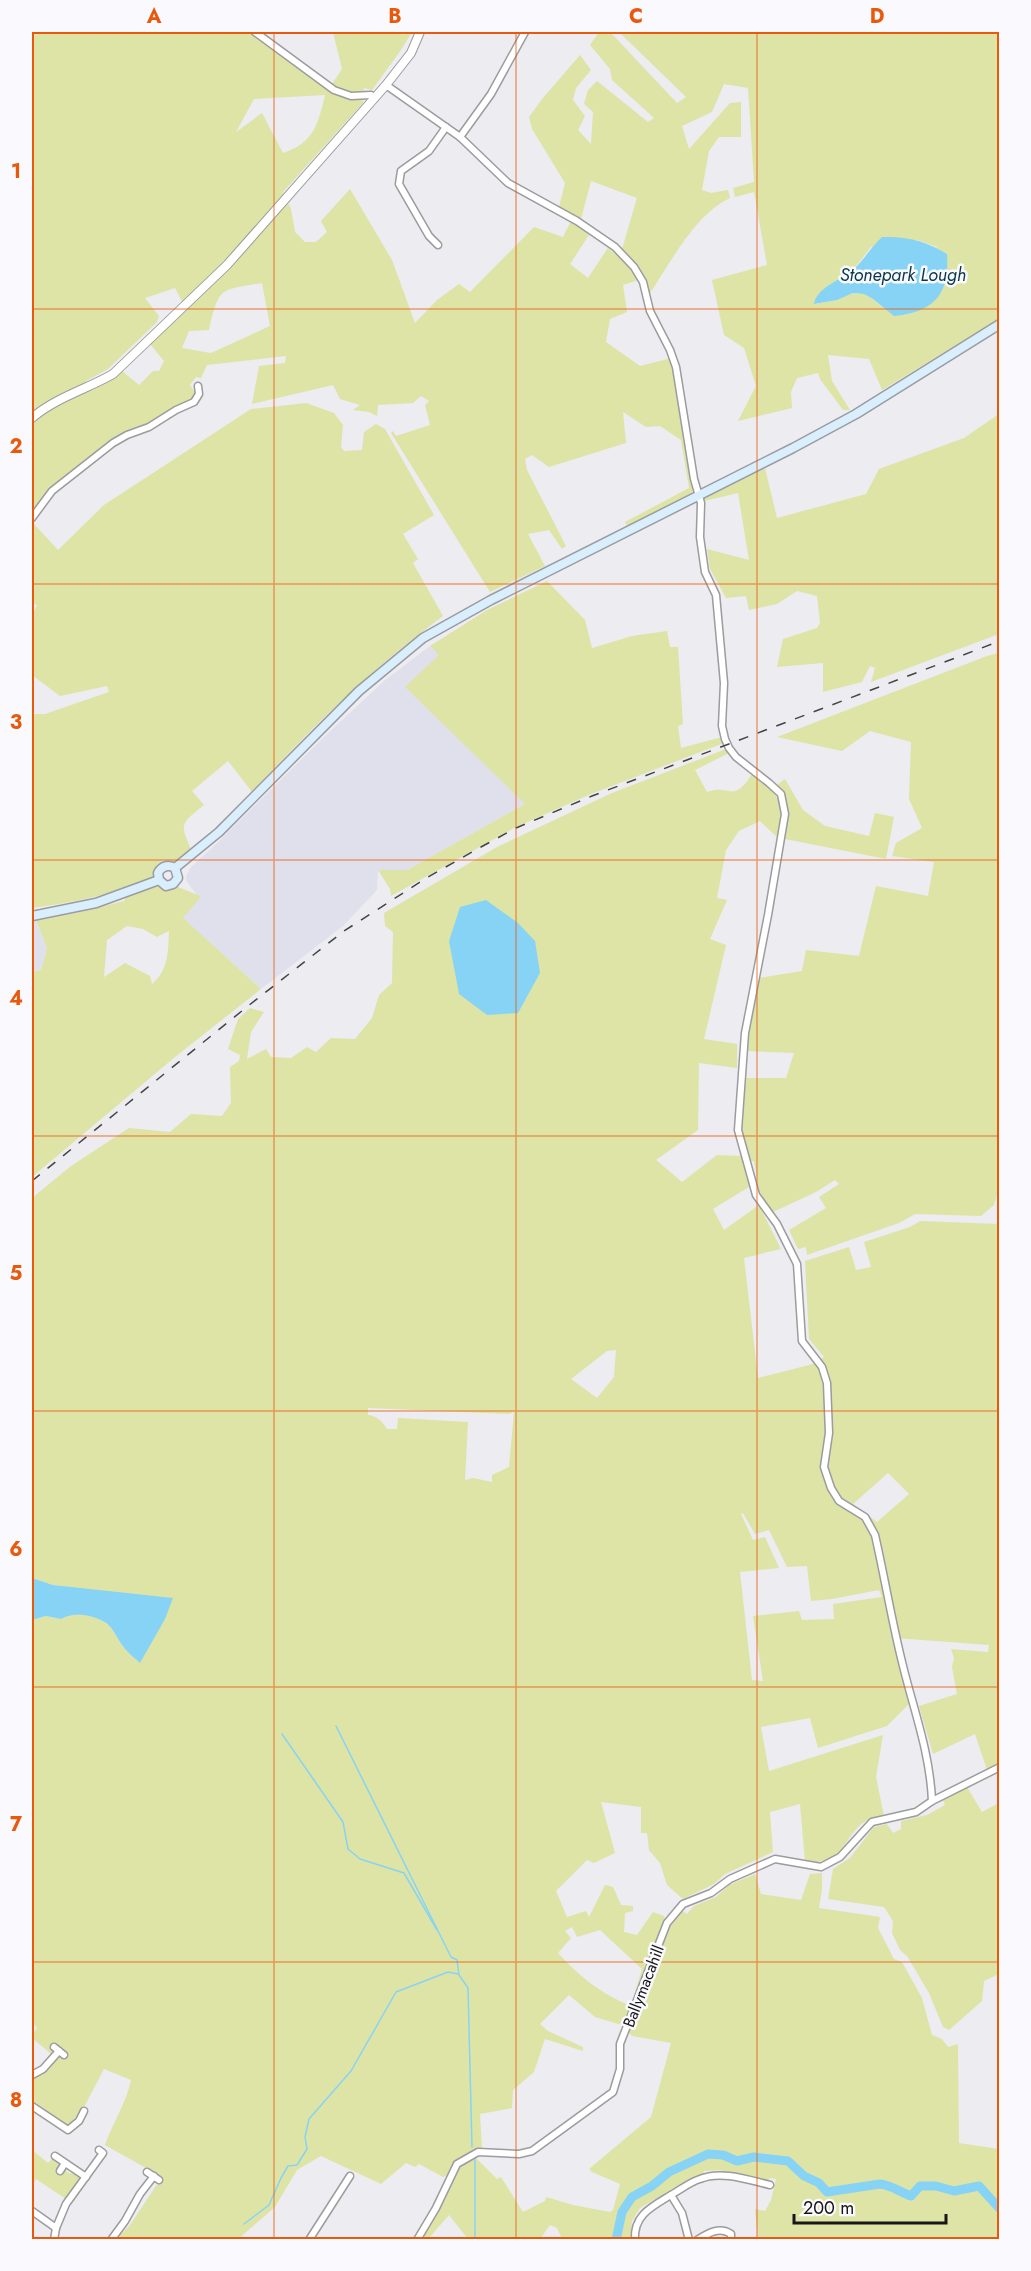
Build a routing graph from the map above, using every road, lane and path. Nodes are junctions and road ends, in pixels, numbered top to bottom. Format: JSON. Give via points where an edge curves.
{"nodes":[{"id":1,"x":255,"y":32,"type":"edge"},
{"id":2,"x":420,"y":32,"type":"edge"},
{"id":3,"x":525,"y":32,"type":"edge"},
{"id":4,"x":386,"y":84,"type":"junction"},
{"id":5,"x":373,"y":98,"type":"junction"},
{"id":6,"x":446,"y":127,"type":"junction"},
{"id":7,"x":460,"y":137,"type":"junction"},
{"id":8,"x":438,"y":245,"type":"dead end"},
{"id":9,"x":999,"y":324,"type":"edge"},
{"id":10,"x":198,"y":386,"type":"dead end"},
{"id":11,"x":32,"y":418,"type":"edge"},
{"id":12,"x":699,"y":494,"type":"junction"},
{"id":13,"x":32,"y":518,"type":"edge"},
{"id":14,"x":175,"y":868,"type":"junction"},
{"id":15,"x":159,"y":880,"type":"junction"},
{"id":16,"x":32,"y":916,"type":"edge"},
{"id":17,"x":999,"y":1767,"type":"edge"},
{"id":18,"x":932,"y":1801,"type":"junction"},
{"id":19,"x":59,"y":2051,"type":"dead end"},
{"id":20,"x":32,"y":2075,"type":"edge"},
{"id":21,"x":32,"y":2106,"type":"edge"},
{"id":22,"x":84,"y":2111,"type":"dead end"},
{"id":23,"x":99,"y":2150,"type":"dead end"},
{"id":24,"x":55,"y":2156,"type":"dead end"},
{"id":25,"x":65,"y":2163,"type":"junction"},
{"id":26,"x":60,"y":2171,"type":"dead end"},
{"id":27,"x":147,"y":2172,"type":"dead end"},
{"id":28,"x":86,"y":2176,"type":"junction"},
{"id":29,"x":350,"y":2176,"type":"dead end"},
{"id":30,"x":770,"y":2185,"type":"dead end"},
{"id":31,"x":670,"y":2195,"type":"junction"},
{"id":32,"x":32,"y":2211,"type":"edge"},
{"id":33,"x":56,"y":2228,"type":"junction"},
{"id":34,"x":54,"y":2240,"type":"edge"},
{"id":35,"x":111,"y":2240,"type":"edge"},
{"id":36,"x":309,"y":2240,"type":"edge"},
{"id":37,"x":417,"y":2240,"type":"edge"},
{"id":38,"x":635,"y":2240,"type":"edge"},
{"id":39,"x":689,"y":2240,"type":"edge"},
{"id":40,"x":698,"y":2240,"type":"edge"},
{"id":41,"x":731,"y":2240,"type":"edge"}],
"edges":[{"from":1,"to":5,"type":"street","via":[[334,90]]},
{"from":2,"to":4,"type":"street","via":[[411,53]]},
{"from":3,"to":7,"type":"street","via":[[491,94]]},
{"from":4,"to":5,"type":"street"},
{"from":4,"to":6,"type":"street"},
{"from":5,"to":11,"type":"street","via":[[226,265],[113,374],[60,399]]},
{"from":6,"to":7,"type":"street"},
{"from":6,"to":8,"type":"street","via":[[429,151],[402,171],[399,184]]},
{"from":7,"to":12,"type":"street","via":[[508,183],[577,221],[634,267],[676,367]]},
{"from":9,"to":12,"type":"main road","via":[[855,414]]},
{"from":10,"to":13,"type":"street","via":[[194,402],[113,443],[52,490]]},
{"from":12,"to":14,"type":"main road","via":[[423,638],[359,691],[219,832]]},
{"from":12,"to":18,"type":"street","via":[[705,572],[716,595],[720,624],[725,739],[736,757],[781,794],[785,814],[745,1033],[738,1130],[756,1195],[777,1224],[797,1264],[802,1341],[822,1367],[827,1383],[829,1433],[824,1467],[839,1501],[865,1517],[875,1535],[903,1666],[923,1734]]},
{"from":14,"to":15,"type":"main road","via":[[160,869]]},
{"from":14,"to":15,"type":"main road","via":[[178,875],[173,884],[166,886]]},
{"from":15,"to":16,"type":"main road","via":[[96,903]]},
{"from":17,"to":18,"type":"street","name":"Ballymacahill"},
{"from":18,"to":37,"type":"street","name":"Ballymacahill","via":[[915,1812],[872,1822],[840,1857],[821,1867],[775,1859],[683,1904],[667,1923],[621,2044],[620,2069],[613,2092],[532,2151],[478,2152],[457,2164]]},
{"from":19,"to":20,"type":"street"},
{"from":21,"to":22,"type":"street","via":[[68,2130]]},
{"from":23,"to":28,"type":"street","via":[[103,2153]]},
{"from":24,"to":25,"type":"street"},
{"from":25,"to":26,"type":"street"},
{"from":25,"to":28,"type":"street"},
{"from":27,"to":35,"type":"street","via":[[157,2178],[140,2194]]},
{"from":28,"to":33,"type":"street","via":[[66,2204]]},
{"from":29,"to":36,"type":"street"},
{"from":30,"to":31,"type":"street","via":[[712,2176]]},
{"from":31,"to":38,"type":"street","via":[[645,2211],[637,2222]]},
{"from":31,"to":39,"type":"street","via":[[682,2213]]},
{"from":32,"to":33,"type":"street"},
{"from":33,"to":34,"type":"street"},
{"from":40,"to":41,"type":"street","via":[[717,2230],[726,2230]]}]}
